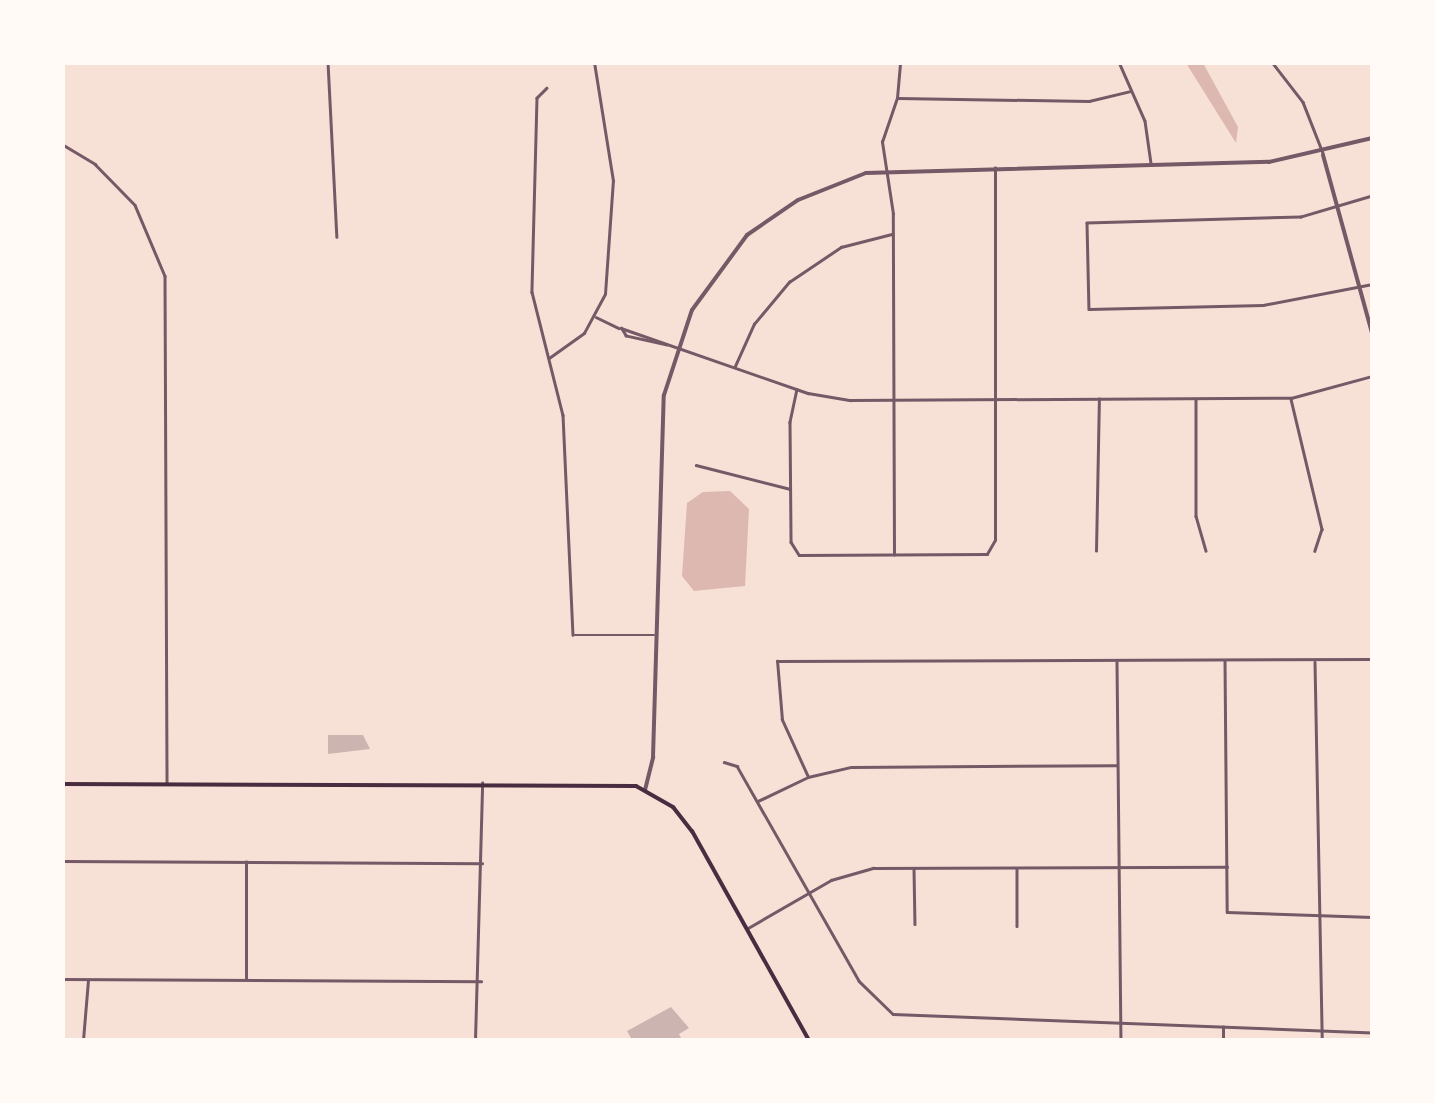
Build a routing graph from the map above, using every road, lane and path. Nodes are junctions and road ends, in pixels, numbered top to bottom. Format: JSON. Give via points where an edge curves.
{"nodes":[{"id":1,"x":328,"y":62,"type":"edge"},
{"id":2,"x":594,"y":62,"type":"edge"},
{"id":3,"x":900,"y":62,"type":"edge"},
{"id":4,"x":1119,"y":62,"type":"edge"},
{"id":5,"x":1272,"y":62,"type":"edge"},
{"id":6,"x":546,"y":88,"type":"dead end"},
{"id":7,"x":1131,"y":91,"type":"junction"},
{"id":8,"x":897,"y":98,"type":"junction"},
{"id":9,"x":1372,"y":138,"type":"edge"},
{"id":10,"x":62,"y":144,"type":"edge"},
{"id":11,"x":1322,"y":153,"type":"junction"},
{"id":12,"x":1152,"y":164,"type":"junction"},
{"id":13,"x":995,"y":168,"type":"junction"},
{"id":14,"x":885,"y":170,"type":"junction"},
{"id":15,"x":1372,"y":196,"type":"edge"},
{"id":16,"x":1338,"y":206,"type":"junction"},
{"id":17,"x":892,"y":234,"type":"junction"},
{"id":18,"x":337,"y":237,"type":"dead end"},
{"id":19,"x":1372,"y":284,"type":"edge"},
{"id":20,"x":1360,"y":287,"type":"junction"},
{"id":21,"x":596,"y":318,"type":"junction"},
{"id":22,"x":621,"y":328,"type":"junction"},
{"id":23,"x":1372,"y":334,"type":"edge"},
{"id":24,"x":667,"y":345,"type":"junction"},
{"id":25,"x":676,"y":348,"type":"junction"},
{"id":26,"x":548,"y":358,"type":"junction"},
{"id":27,"x":734,"y":367,"type":"junction"},
{"id":28,"x":1372,"y":376,"type":"edge"},
{"id":29,"x":797,"y":389,"type":"junction"},
{"id":30,"x":1291,"y":398,"type":"junction"},
{"id":31,"x":1099,"y":399,"type":"junction"},
{"id":32,"x":1196,"y":399,"type":"junction"},
{"id":33,"x":893,"y":400,"type":"junction"},
{"id":34,"x":996,"y":400,"type":"junction"},
{"id":35,"x":696,"y":465,"type":"dead end"},
{"id":36,"x":790,"y":489,"type":"junction"},
{"id":37,"x":1206,"y":550,"type":"dead end"},
{"id":38,"x":1096,"y":551,"type":"dead end"},
{"id":39,"x":1315,"y":551,"type":"dead end"},
{"id":40,"x":894,"y":556,"type":"junction"},
{"id":41,"x":654,"y":635,"type":"junction"},
{"id":42,"x":1372,"y":659,"type":"edge"},
{"id":43,"x":1224,"y":660,"type":"junction"},
{"id":44,"x":1315,"y":660,"type":"junction"},
{"id":45,"x":1117,"y":661,"type":"junction"},
{"id":46,"x":724,"y":762,"type":"dead end"},
{"id":47,"x":1118,"y":765,"type":"junction"},
{"id":48,"x":808,"y":777,"type":"junction"},
{"id":49,"x":62,"y":784,"type":"edge"},
{"id":50,"x":167,"y":784,"type":"junction"},
{"id":51,"x":482,"y":784,"type":"junction"},
{"id":52,"x":644,"y":790,"type":"junction"},
{"id":53,"x":758,"y":801,"type":"junction"},
{"id":54,"x":62,"y":862,"type":"edge"},
{"id":55,"x":246,"y":862,"type":"junction"},
{"id":56,"x":482,"y":863,"type":"junction"},
{"id":57,"x":1226,"y":866,"type":"junction"},
{"id":58,"x":914,"y":867,"type":"junction"},
{"id":59,"x":1017,"y":867,"type":"junction"},
{"id":60,"x":1118,"y":867,"type":"junction"},
{"id":61,"x":809,"y":892,"type":"junction"},
{"id":62,"x":1321,"y":916,"type":"junction"},
{"id":63,"x":1372,"y":917,"type":"edge"},
{"id":64,"x":915,"y":924,"type":"dead end"},
{"id":65,"x":1017,"y":926,"type":"dead end"},
{"id":66,"x":747,"y":928,"type":"junction"},
{"id":67,"x":62,"y":979,"type":"edge"},
{"id":68,"x":88,"y":979,"type":"junction"},
{"id":69,"x":246,"y":980,"type":"junction"},
{"id":70,"x":481,"y":981,"type":"junction"},
{"id":71,"x":1121,"y":1023,"type":"junction"},
{"id":72,"x":1223,"y":1027,"type":"junction"},
{"id":73,"x":1322,"y":1031,"type":"junction"},
{"id":74,"x":1372,"y":1032,"type":"edge"},
{"id":75,"x":83,"y":1040,"type":"edge"},
{"id":76,"x":475,"y":1040,"type":"edge"},
{"id":77,"x":809,"y":1040,"type":"edge"},
{"id":78,"x":1121,"y":1040,"type":"edge"},
{"id":79,"x":1223,"y":1040,"type":"edge"},
{"id":80,"x":1322,"y":1040,"type":"edge"}],
"edges":[{"from":1,"to":18,"type":"street"},
{"from":2,"to":21,"type":"street","via":[[614,200]]},
{"from":3,"to":8,"type":"street"},
{"from":4,"to":7,"type":"street"},
{"from":5,"to":11,"type":"street","via":[[1303,102]]},
{"from":6,"to":26,"type":"street","via":[[536,98],[532,292]]},
{"from":7,"to":8,"type":"street","via":[[1089,101]]},
{"from":7,"to":12,"type":"street","via":[[1150,138]]},
{"from":8,"to":14,"type":"street","via":[[882,142]]},
{"from":9,"to":11,"type":"street"},
{"from":10,"to":50,"type":"street","via":[[96,164],[135,206],[164,276]]},
{"from":11,"to":12,"type":"street","via":[[1269,162]]},
{"from":11,"to":16,"type":"street"},
{"from":12,"to":13,"type":"street"},
{"from":13,"to":14,"type":"street"},
{"from":13,"to":34,"type":"street"},
{"from":14,"to":17,"type":"street"},
{"from":14,"to":25,"type":"street","via":[[810,194],[747,235],[699,296]]},
{"from":15,"to":16,"type":"street"},
{"from":16,"to":20,"type":"street"},
{"from":16,"to":20,"type":"street","via":[[1301,217],[1087,223],[1090,309],[1263,305]]},
{"from":17,"to":27,"type":"street","via":[[842,248],[789,282],[754,324]]},
{"from":17,"to":33,"type":"street"},
{"from":19,"to":20,"type":"street"},
{"from":20,"to":23,"type":"street"},
{"from":21,"to":22,"type":"street"},
{"from":21,"to":26,"type":"street","via":[[572,346]]},
{"from":22,"to":24,"type":"street"},
{"from":22,"to":24,"type":"street","via":[[642,342]]},
{"from":24,"to":25,"type":"street"},
{"from":25,"to":27,"type":"street"},
{"from":25,"to":41,"type":"street","via":[[662,409]]},
{"from":26,"to":41,"type":"street","via":[[563,416],[573,634]]},
{"from":27,"to":29,"type":"street"},
{"from":28,"to":30,"type":"street"},
{"from":29,"to":33,"type":"street"},
{"from":29,"to":36,"type":"street"},
{"from":30,"to":32,"type":"street"},
{"from":30,"to":39,"type":"street","via":[[1322,529]]},
{"from":31,"to":32,"type":"street"},
{"from":31,"to":34,"type":"street"},
{"from":31,"to":38,"type":"street"},
{"from":32,"to":37,"type":"street","via":[[1196,516]]},
{"from":33,"to":34,"type":"street"},
{"from":33,"to":40,"type":"street"},
{"from":34,"to":40,"type":"street","via":[[990,550],[982,557]]},
{"from":35,"to":36,"type":"street"},
{"from":36,"to":40,"type":"street","via":[[795,551]]},
{"from":41,"to":52,"type":"street","via":[[653,757]]},
{"from":42,"to":44,"type":"street"},
{"from":43,"to":44,"type":"street"},
{"from":43,"to":45,"type":"street"},
{"from":43,"to":57,"type":"street"},
{"from":44,"to":62,"type":"street"},
{"from":45,"to":47,"type":"street"},
{"from":45,"to":48,"type":"street","via":[[777,661],[782,720]]},
{"from":46,"to":53,"type":"street","via":[[737,766]]},
{"from":47,"to":48,"type":"street","via":[[862,766]]},
{"from":47,"to":60,"type":"street"},
{"from":48,"to":53,"type":"street"},
{"from":49,"to":50,"type":"main road"},
{"from":50,"to":51,"type":"main road"},
{"from":51,"to":52,"type":"main road","via":[[608,782]]},
{"from":51,"to":56,"type":"street"},
{"from":52,"to":66,"type":"main road","via":[[683,819]]},
{"from":53,"to":61,"type":"street"},
{"from":54,"to":55,"type":"street"},
{"from":55,"to":56,"type":"street"},
{"from":55,"to":69,"type":"street"},
{"from":56,"to":70,"type":"street"},
{"from":57,"to":60,"type":"street"},
{"from":57,"to":62,"type":"street","via":[[1227,912]]},
{"from":58,"to":59,"type":"street"},
{"from":58,"to":61,"type":"street","via":[[858,870]]},
{"from":58,"to":64,"type":"street"},
{"from":59,"to":60,"type":"street"},
{"from":59,"to":65,"type":"street"},
{"from":60,"to":71,"type":"street"},
{"from":61,"to":66,"type":"street"},
{"from":61,"to":71,"type":"street","via":[[859,981],[883,1009]]},
{"from":62,"to":63,"type":"street"},
{"from":62,"to":73,"type":"street"},
{"from":66,"to":77,"type":"main road"},
{"from":67,"to":68,"type":"street"},
{"from":68,"to":69,"type":"street"},
{"from":68,"to":75,"type":"street"},
{"from":69,"to":70,"type":"street"},
{"from":70,"to":76,"type":"street"},
{"from":71,"to":72,"type":"street"},
{"from":71,"to":78,"type":"street"},
{"from":72,"to":73,"type":"street"},
{"from":72,"to":79,"type":"street"},
{"from":73,"to":74,"type":"street"},
{"from":73,"to":80,"type":"street"}]}
